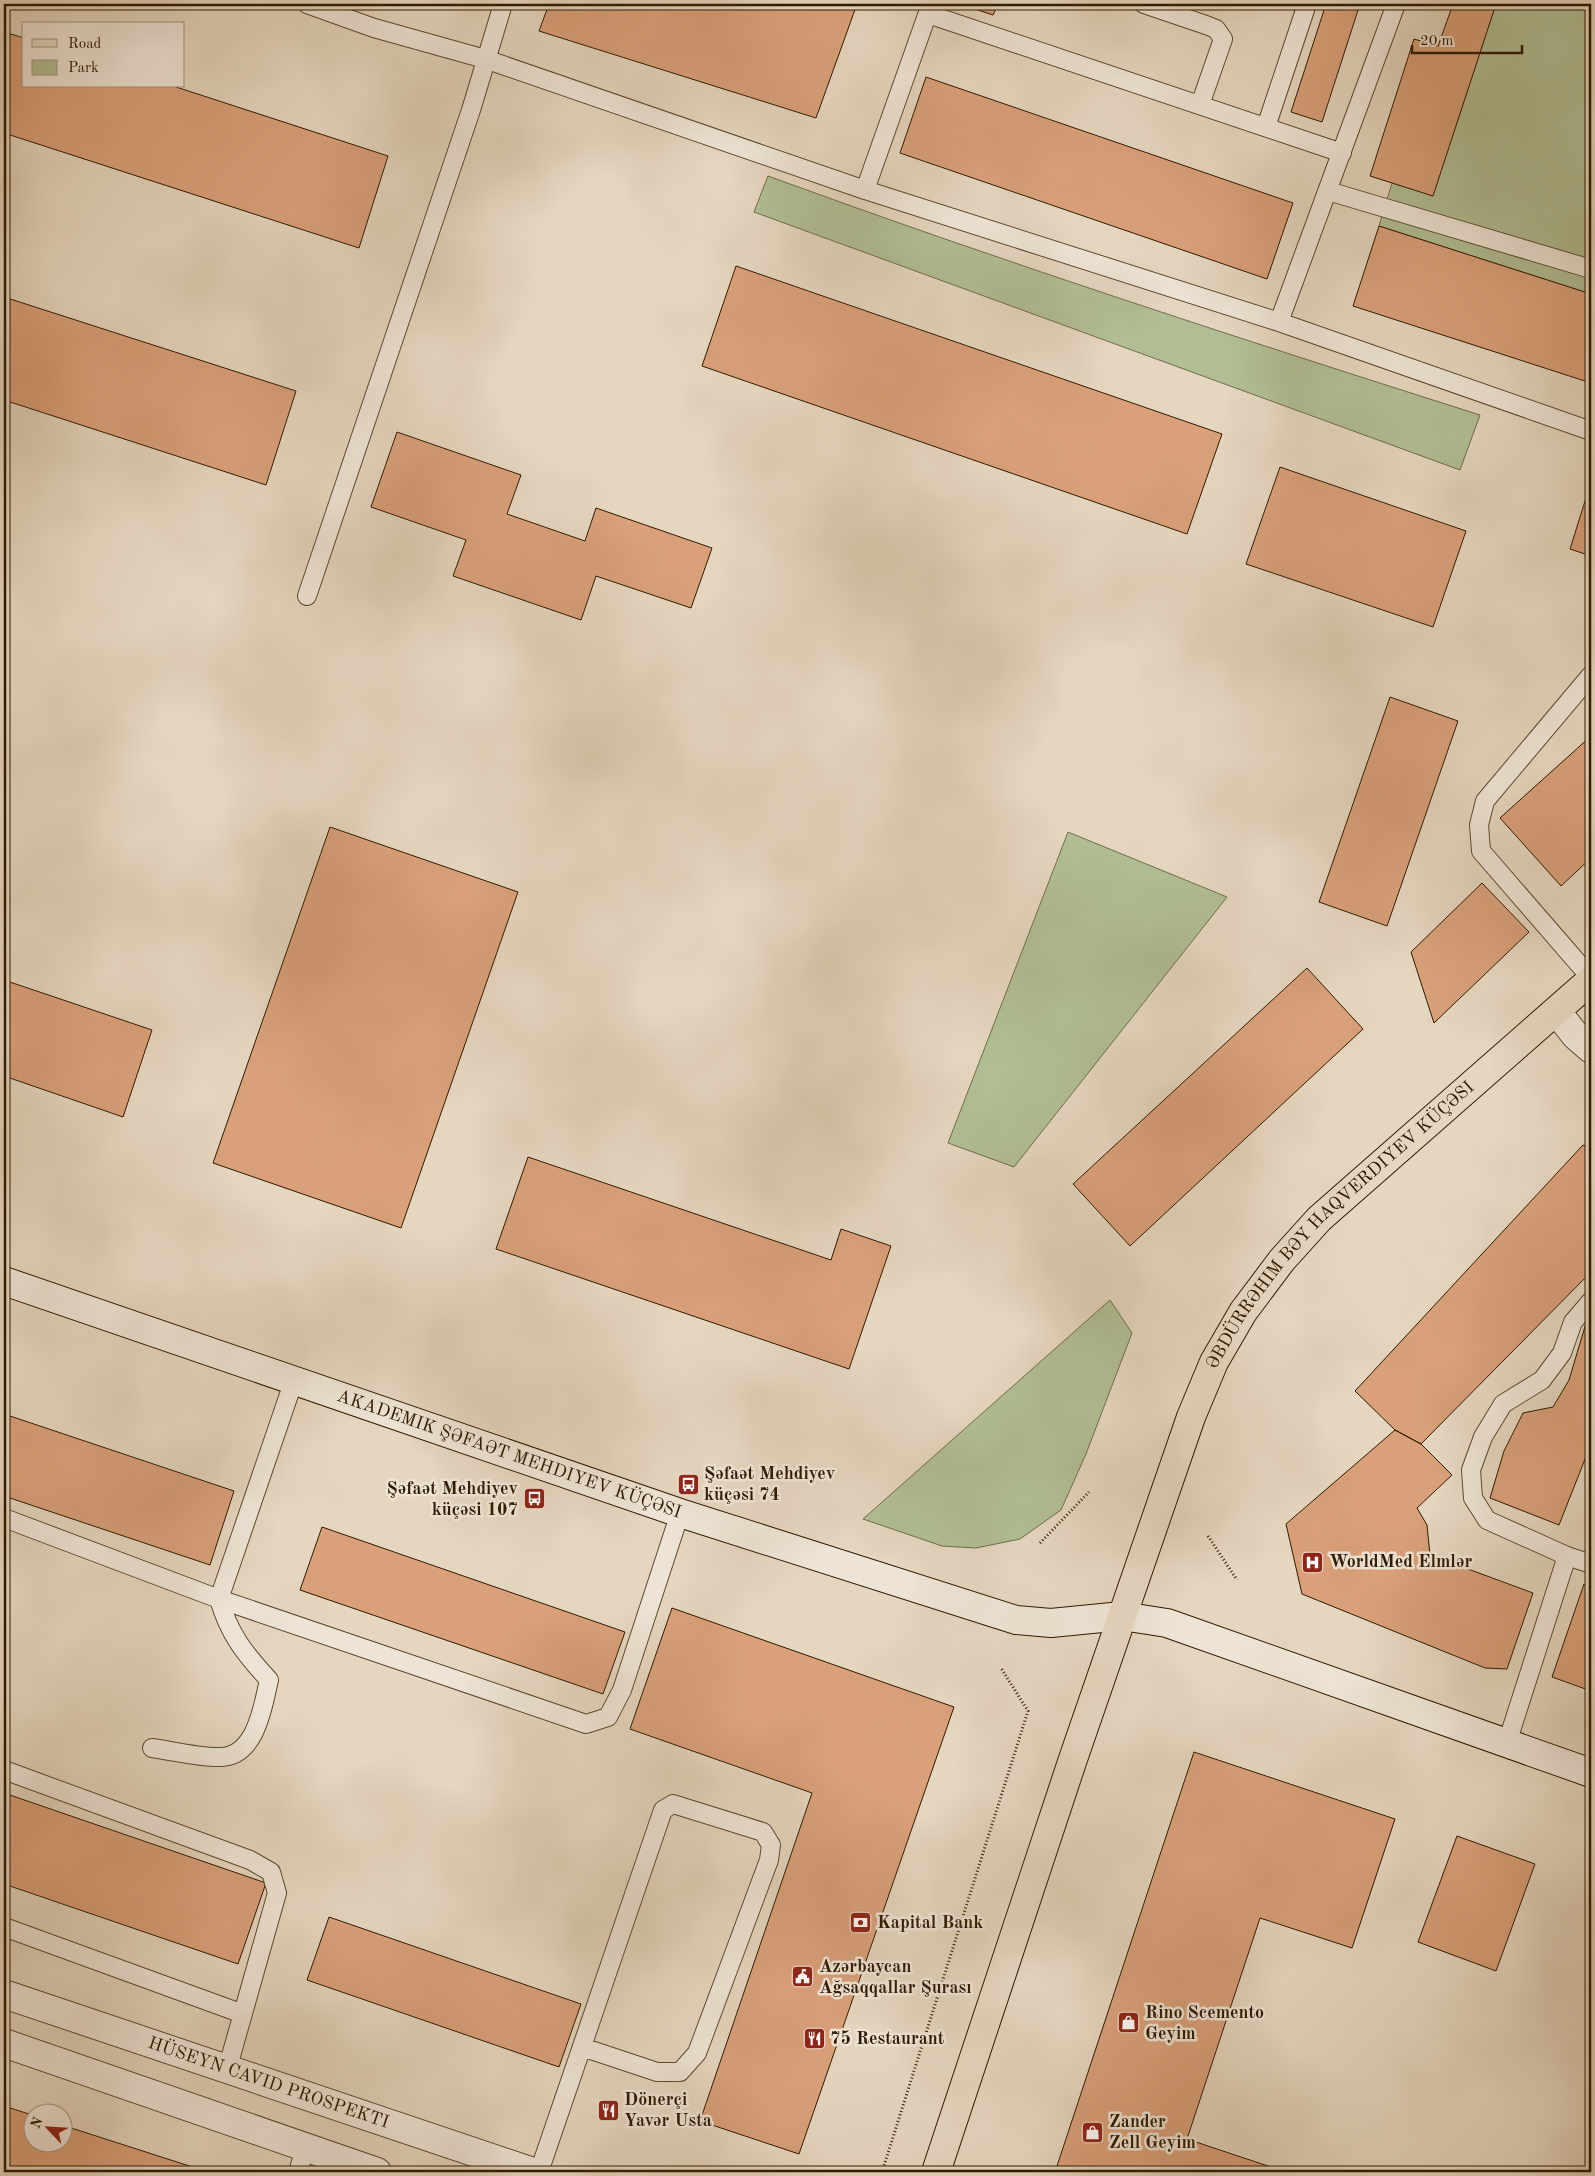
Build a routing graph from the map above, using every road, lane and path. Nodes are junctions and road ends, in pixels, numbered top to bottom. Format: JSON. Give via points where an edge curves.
{"nodes":[{"id":1,"x":307,"y":4,"type":"edge"},
{"id":2,"x":503,"y":4,"type":"edge"},
{"id":3,"x":1144,"y":4,"type":"edge"},
{"id":4,"x":1307,"y":4,"type":"edge"},
{"id":5,"x":1396,"y":4,"type":"edge"},
{"id":6,"x":929,"y":9,"type":"edge"},
{"id":7,"x":485,"y":59,"type":"junction"},
{"id":8,"x":1200,"y":105,"type":"junction"},
{"id":9,"x":1266,"y":127,"type":"junction"},
{"id":10,"x":1342,"y":153,"type":"junction"},
{"id":11,"x":865,"y":190,"type":"junction"},
{"id":12,"x":1328,"y":190,"type":"junction"},
{"id":13,"x":1591,"y":269,"type":"edge"},
{"id":14,"x":1279,"y":322,"type":"junction"},
{"id":15,"x":1591,"y":431,"type":"edge"},
{"id":16,"x":307,"y":596,"type":"dead end"},
{"id":17,"x":1591,"y":675,"type":"edge"},
{"id":18,"x":1591,"y":979,"type":"edge"},
{"id":19,"x":1557,"y":1012,"type":"junction"},
{"id":20,"x":1591,"y":1048,"type":"edge"},
{"id":21,"x":4,"y":1281,"type":"edge"},
{"id":22,"x":1591,"y":1300,"type":"edge"},
{"id":23,"x":294,"y":1380,"type":"junction"},
{"id":24,"x":1089,"y":1492,"type":"dead end"},
{"id":25,"x":680,"y":1514,"type":"junction"},
{"id":26,"x":4,"y":1518,"type":"edge"},
{"id":27,"x":1208,"y":1536,"type":"dead end"},
{"id":28,"x":1040,"y":1543,"type":"dead end"},
{"id":29,"x":1568,"y":1556,"type":"junction"},
{"id":30,"x":1591,"y":1564,"type":"edge"},
{"id":31,"x":1237,"y":1580,"type":"dead end"},
{"id":32,"x":219,"y":1599,"type":"junction"},
{"id":33,"x":1122,"y":1616,"type":"junction"},
{"id":34,"x":1001,"y":1668,"type":"dead end"},
{"id":35,"x":1508,"y":1743,"type":"junction"},
{"id":36,"x":152,"y":1748,"type":"dead end"},
{"id":37,"x":4,"y":1770,"type":"edge"},
{"id":38,"x":1591,"y":1773,"type":"edge"},
{"id":39,"x":4,"y":1927,"type":"edge"},
{"id":40,"x":4,"y":1994,"type":"edge"},
{"id":41,"x":243,"y":2014,"type":"junction"},
{"id":42,"x":4,"y":2043,"type":"edge"},
{"id":43,"x":582,"y":2047,"type":"junction"},
{"id":44,"x":227,"y":2070,"type":"junction"},
{"id":45,"x":302,"y":2160,"type":"edge"},
{"id":46,"x":377,"y":2172,"type":"edge"},
{"id":47,"x":532,"y":2172,"type":"edge"},
{"id":48,"x":539,"y":2172,"type":"edge"},
{"id":49,"x":882,"y":2172,"type":"edge"},
{"id":50,"x":936,"y":2172,"type":"edge"}],
"edges":[{"from":1,"to":7,"type":"lane","via":[[374,28]]},
{"from":2,"to":7,"type":"lane"},
{"from":3,"to":8,"type":"lane","via":[[1216,29],[1223,39]]},
{"from":4,"to":9,"type":"lane"},
{"from":5,"to":10,"type":"lane"},
{"from":6,"to":8,"type":"lane"},
{"from":6,"to":11,"type":"lane"},
{"from":7,"to":11,"type":"lane"},
{"from":7,"to":16,"type":"lane","via":[[471,110]]},
{"from":8,"to":9,"type":"lane"},
{"from":9,"to":10,"type":"lane"},
{"from":10,"to":12,"type":"lane"},
{"from":11,"to":14,"type":"lane"},
{"from":12,"to":13,"type":"lane"},
{"from":12,"to":14,"type":"lane"},
{"from":14,"to":15,"type":"lane"},
{"from":17,"to":18,"type":"lane","via":[[1484,801],[1479,825],[1481,850]]},
{"from":18,"to":19,"type":"main road","name":"ƏBDÜRRƏHIM BƏY HAQVERDIYEV KÜÇƏSI"},
{"from":19,"to":20,"type":"street","via":[[1576,1036]]},
{"from":19,"to":33,"type":"main road","name":"ƏBDÜRRƏHIM BƏY HAQVERDIYEV KÜÇƏSI","via":[[1319,1219],[1282,1260],[1243,1312],[1214,1362],[1191,1417]]},
{"from":21,"to":23,"type":"street","name":"AKADEMIK ŞƏFAƏT MEHDIYEV KÜÇƏSI"},
{"from":22,"to":29,"type":"lane","via":[[1573,1322],[1562,1353],[1542,1380],[1503,1404],[1483,1437],[1471,1470],[1472,1498],[1486,1520]]},
{"from":23,"to":25,"type":"street","name":"AKADEMIK ŞƏFAƏT MEHDIYEV KÜÇƏSI"},
{"from":23,"to":32,"type":"lane"},
{"from":24,"to":28,"type":"path"},
{"from":25,"to":32,"type":"lane","via":[[622,1690],[608,1717],[586,1724]]},
{"from":25,"to":33,"type":"street","name":"AKADEMIK ŞƏFAƏT MEHDIYEV KÜÇƏSI","via":[[1016,1620],[1051,1623]]},
{"from":26,"to":32,"type":"lane"},
{"from":27,"to":31,"type":"path"},
{"from":29,"to":30,"type":"lane"},
{"from":29,"to":35,"type":"lane"},
{"from":32,"to":36,"type":"lane","via":[[226,1624],[248,1657],[269,1680],[256,1730],[245,1746],[222,1757]]},
{"from":33,"to":35,"type":"street","name":"AKADEMIK ŞƏFAƏT MEHDIYEV KÜÇƏSI","via":[[1167,1624],[1218,1640]]},
{"from":33,"to":50,"type":"main road","name":"ƏBDÜRRƏHIM BƏY HAQVERDIYEV KÜÇƏSI"},
{"from":34,"to":49,"type":"path","via":[[1028,1711]]},
{"from":35,"to":38,"type":"street"},
{"from":37,"to":41,"type":"lane","via":[[250,1860],[270,1872],[277,1894]]},
{"from":39,"to":41,"type":"lane"},
{"from":40,"to":44,"type":"street","name":"HÜSEYN CAVID PROSPEKTI"},
{"from":41,"to":44,"type":"lane"},
{"from":42,"to":45,"type":"street"},
{"from":43,"to":43,"type":"lane","via":[[663,1810],[673,1804],[688,1807],[763,1832],[771,1845],[769,1860],[697,2052],[680,2072],[657,2072]]},
{"from":43,"to":48,"type":"lane"},
{"from":44,"to":47,"type":"street","name":"HÜSEYN CAVID PROSPEKTI"},
{"from":45,"to":46,"type":"street"}]}
